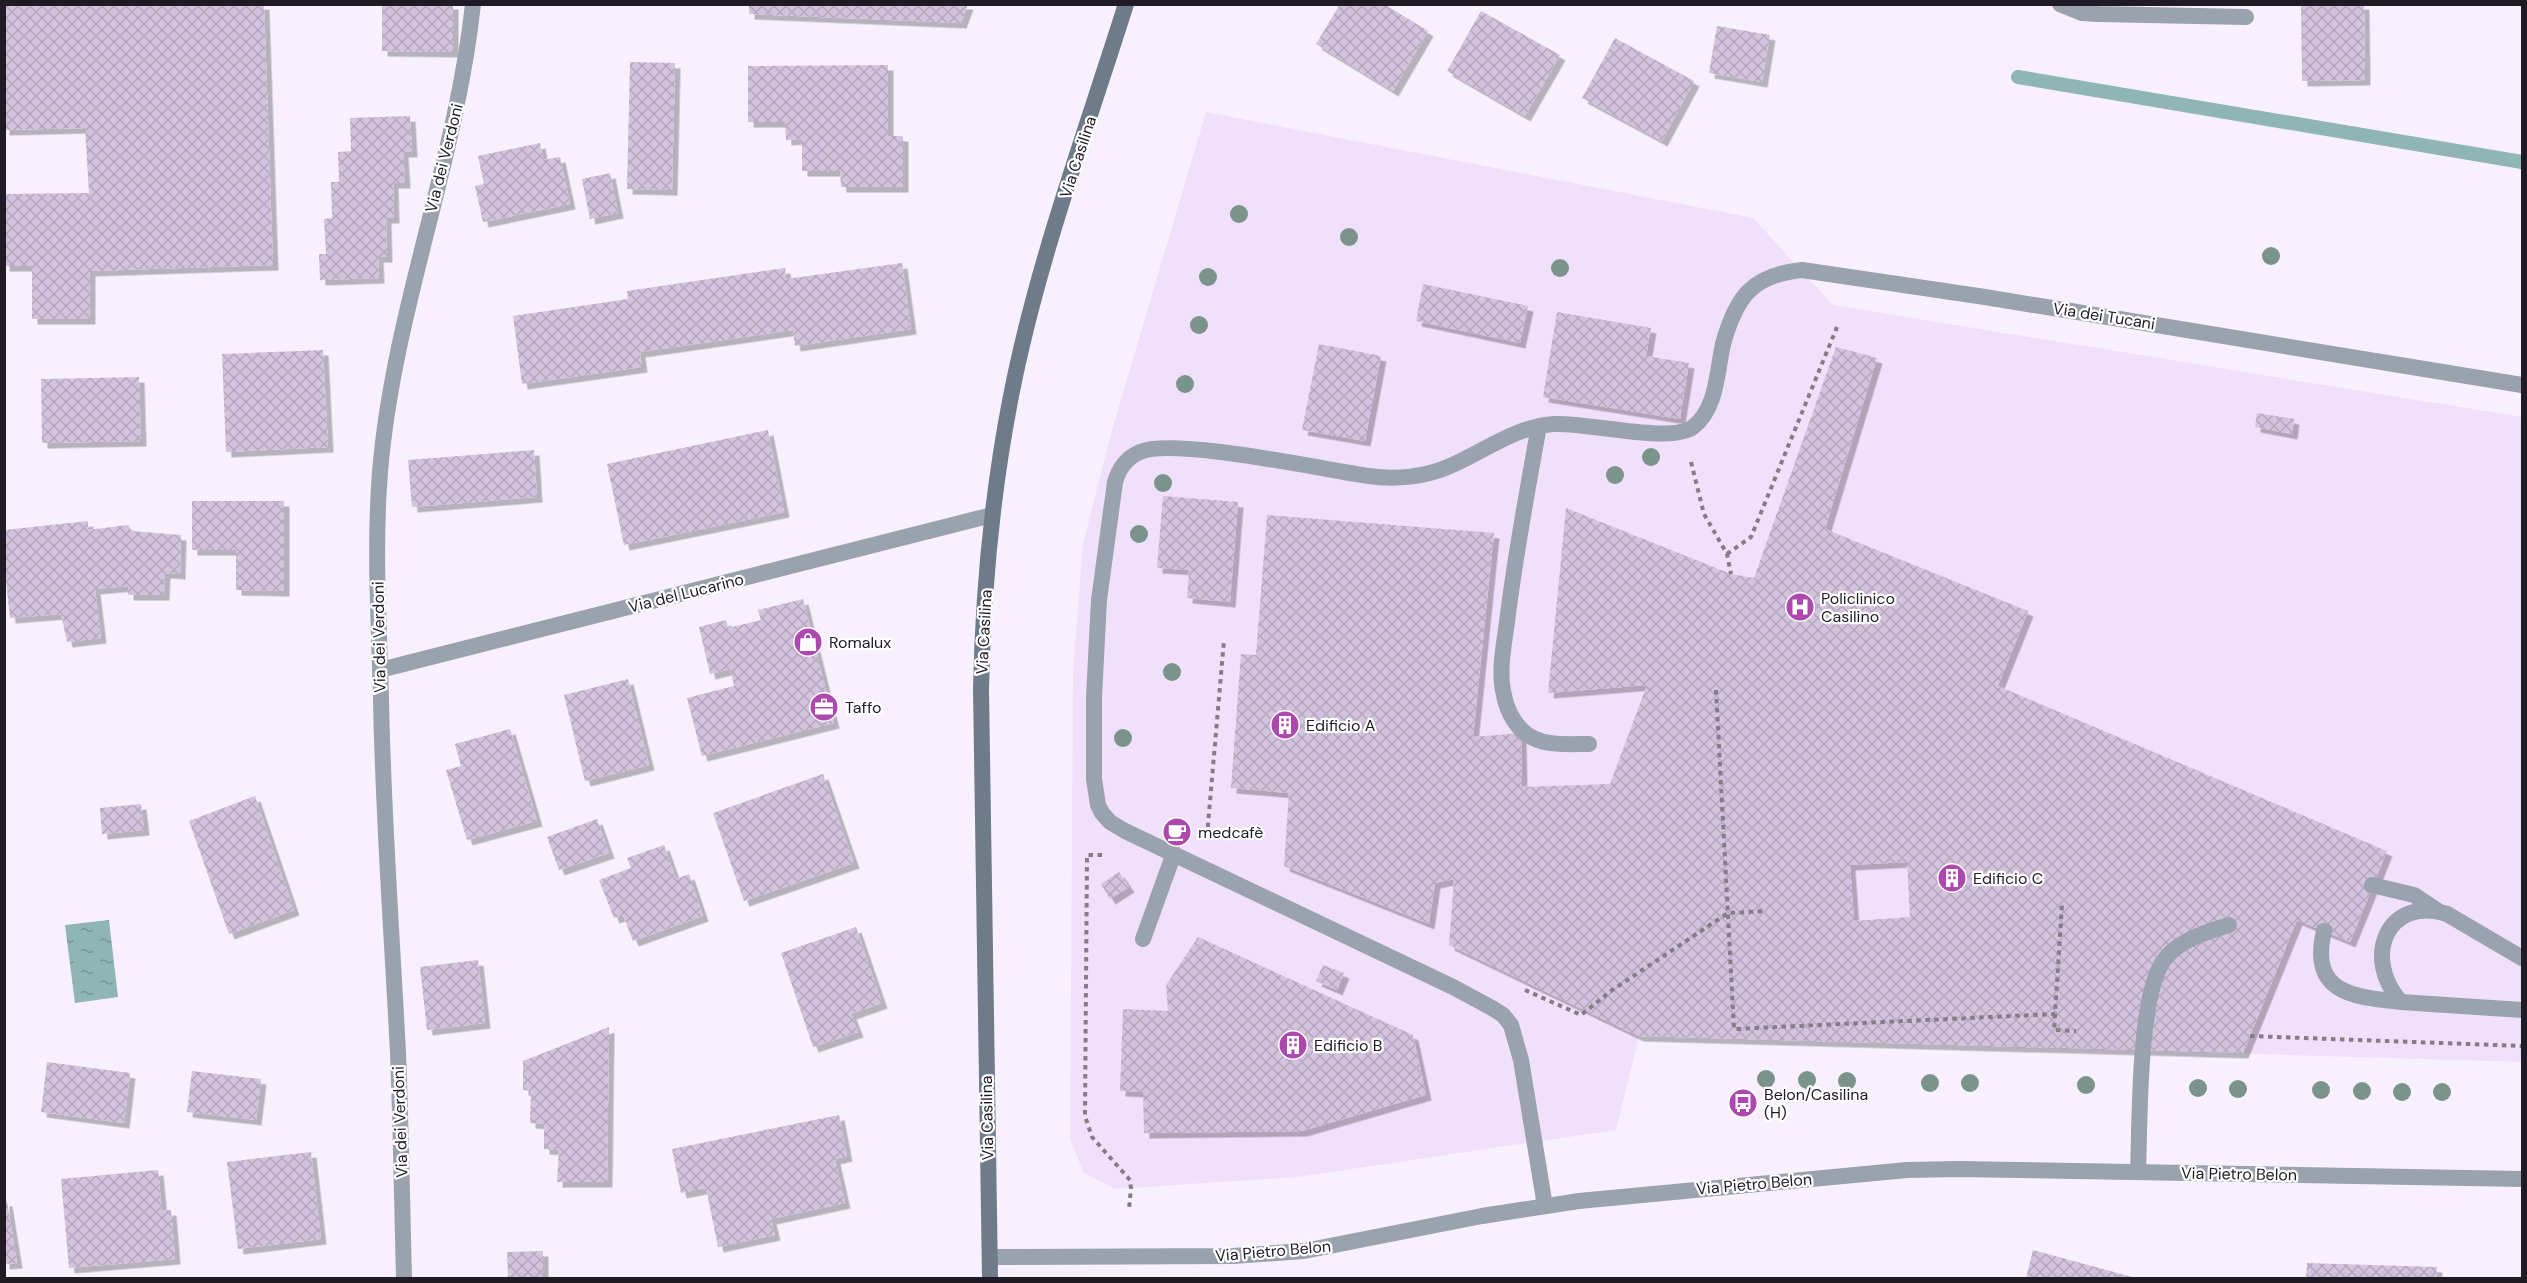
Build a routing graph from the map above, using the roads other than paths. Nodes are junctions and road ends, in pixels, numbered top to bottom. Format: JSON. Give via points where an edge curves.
{"nodes":[{"id":1,"x":474,"y":4,"type":"edge"},
{"id":2,"x":1126,"y":4,"type":"edge"},
{"id":3,"x":2060,"y":4,"type":"edge"},
{"id":4,"x":2246,"y":16,"type":"dead end"},
{"id":5,"x":2523,"y":385,"type":"edge"},
{"id":6,"x":1539,"y":426,"type":"junction"},
{"id":7,"x":992,"y":515,"type":"junction"},
{"id":8,"x":380,"y":670,"type":"junction"},
{"id":9,"x":1588,"y":744,"type":"dead end"},
{"id":10,"x":1174,"y":853,"type":"junction"},
{"id":11,"x":2372,"y":885,"type":"dead end"},
{"id":12,"x":2438,"y":911,"type":"junction"},
{"id":13,"x":2229,"y":925,"type":"dead end"},
{"id":14,"x":2324,"y":932,"type":"dead end"},
{"id":15,"x":1143,"y":939,"type":"dead end"},
{"id":16,"x":2523,"y":958,"type":"edge"},
{"id":17,"x":2401,"y":1002,"type":"junction"},
{"id":18,"x":2523,"y":1010,"type":"edge"},
{"id":19,"x":2138,"y":1173,"type":"junction"},
{"id":20,"x":2523,"y":1179,"type":"edge"},
{"id":21,"x":1545,"y":1206,"type":"junction"},
{"id":22,"x":990,"y":1257,"type":"junction"},
{"id":23,"x":404,"y":1278,"type":"edge"},
{"id":24,"x":990,"y":1278,"type":"edge"}],
"edges":[{"from":1,"to":8,"type":"street","name":"Via dei Verdoni","via":[[459,96],[405,320],[388,411],[377,528]]},
{"from":2,"to":7,"type":"main road","name":"Via Casilina","via":[[1029,320],[1011,396]]},
{"from":3,"to":4,"type":"street","via":[[2082,13]]},
{"from":5,"to":6,"type":"street","name":"Via dei Tucani","via":[[1802,270],[1772,275],[1752,287],[1736,308],[1723,344],[1712,400],[1701,418],[1684,433],[1666,435],[1569,423]]},
{"from":6,"to":9,"type":"street","via":[[1510,594],[1503,694],[1522,731],[1537,741]]},
{"from":6,"to":10,"type":"street","via":[[1508,436],[1448,467],[1396,477],[1174,448],[1141,451],[1122,465],[1114,482],[1099,600],[1095,788],[1098,806],[1110,822]]},
{"from":7,"to":8,"type":"street","name":"Via del Lucarino"},
{"from":7,"to":22,"type":"main road","name":"Via Casilina","via":[[981,689]]},
{"from":8,"to":23,"type":"street","name":"Via dei Verdoni"},
{"from":10,"to":15,"type":"street"},
{"from":10,"to":21,"type":"street","via":[[1453,987],[1503,1015],[1511,1025],[1521,1060]]},
{"from":11,"to":12,"type":"street","via":[[2414,896]]},
{"from":12,"to":16,"type":"street"},
{"from":12,"to":17,"type":"street","via":[[2409,915],[2391,927],[2384,938],[2384,978]]},
{"from":13,"to":19,"type":"street","via":[[2175,950],[2163,962],[2157,976],[2144,1050]]},
{"from":14,"to":17,"type":"street","via":[[2321,962],[2334,984],[2351,995]]},
{"from":17,"to":18,"type":"street"},
{"from":19,"to":20,"type":"street","name":"Via Pietro Belon"},
{"from":19,"to":21,"type":"street","name":"Via Pietro Belon","via":[[1907,1170]]},
{"from":21,"to":22,"type":"street","name":"Via Pietro Belon","via":[[1283,1253]]},
{"from":22,"to":24,"type":"main road","name":"Via Casilina"}]}
